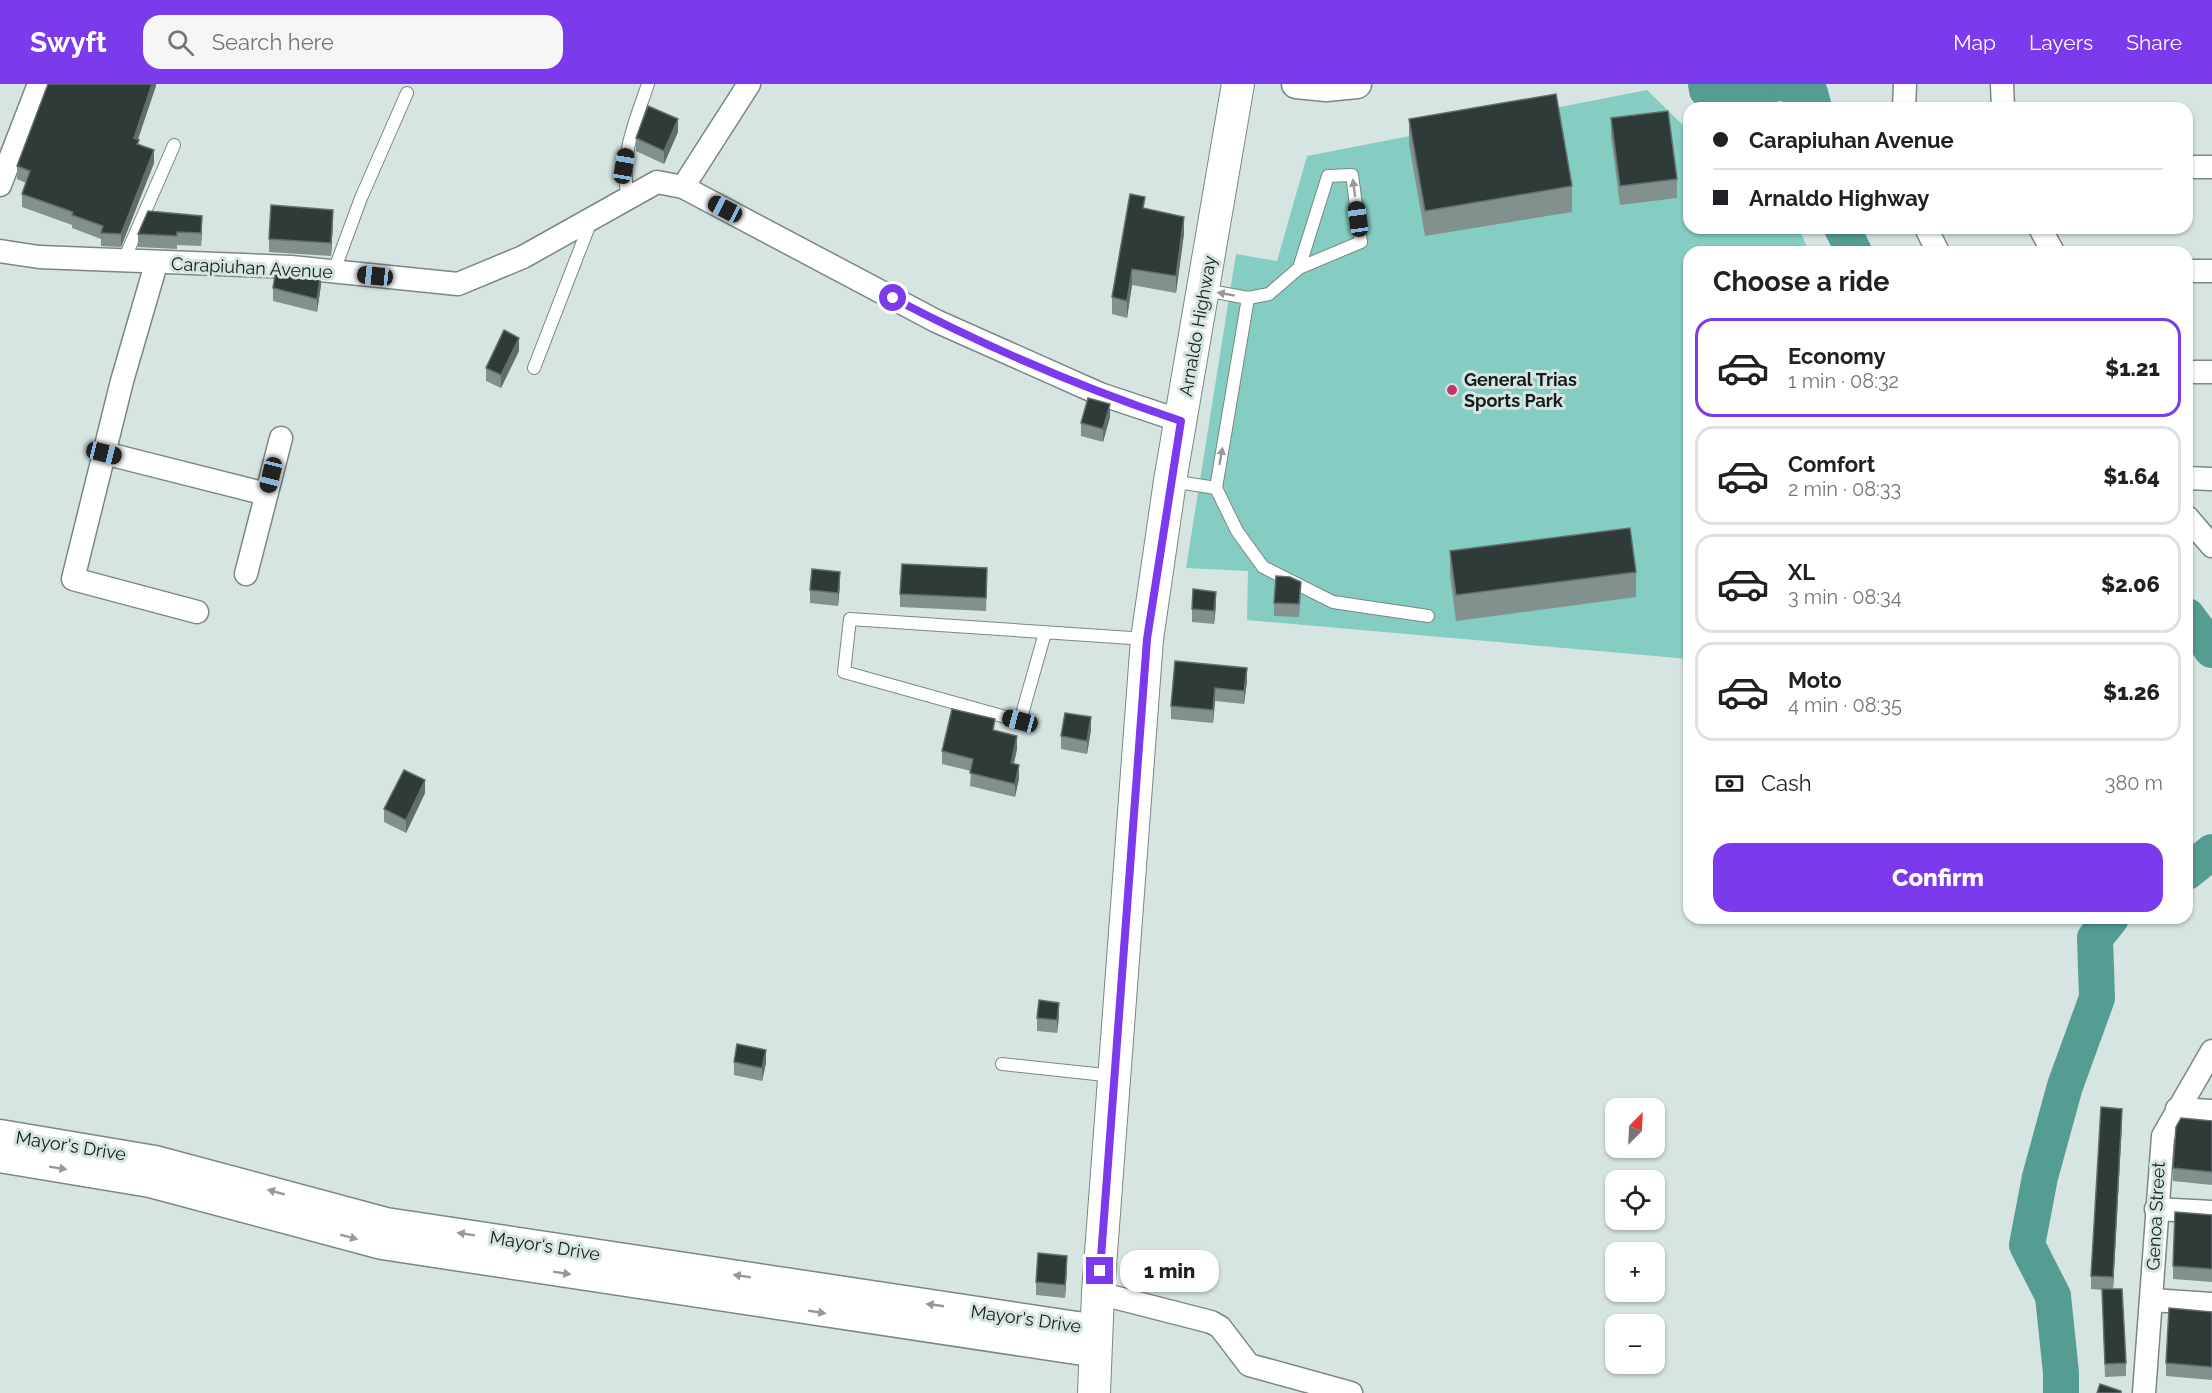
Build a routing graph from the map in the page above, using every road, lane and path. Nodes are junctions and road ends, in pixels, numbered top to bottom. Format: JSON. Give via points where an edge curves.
{"nodes":[{"id":1,"x":39,"y":84,"type":"edge"},
{"id":2,"x":648,"y":84,"type":"edge"},
{"id":3,"x":749,"y":84,"type":"edge"},
{"id":4,"x":1238,"y":84,"type":"edge"},
{"id":5,"x":1296,"y":84,"type":"edge"},
{"id":6,"x":1357,"y":84,"type":"edge"},
{"id":7,"x":1905,"y":84,"type":"edge"},
{"id":8,"x":2002,"y":84,"type":"edge"},
{"id":9,"x":407,"y":93,"type":"dead end"},
{"id":10,"x":1904,"y":102,"type":"edge"},
{"id":11,"x":2003,"y":102,"type":"edge"},
{"id":12,"x":174,"y":145,"type":"dead end"},
{"id":13,"x":2193,"y":167,"type":"edge"},
{"id":14,"x":2212,"y":167,"type":"edge"},
{"id":15,"x":0,"y":185,"type":"edge"},
{"id":16,"x":682,"y":187,"type":"junction"},
{"id":17,"x":627,"y":197,"type":"junction"},
{"id":18,"x":593,"y":217,"type":"junction"},
{"id":19,"x":0,"y":251,"type":"edge"},
{"id":20,"x":123,"y":262,"type":"junction"},
{"id":21,"x":156,"y":264,"type":"junction"},
{"id":22,"x":1299,"y":268,"type":"junction"},
{"id":23,"x":2193,"y":271,"type":"edge"},
{"id":24,"x":334,"y":272,"type":"junction"},
{"id":25,"x":2212,"y":272,"type":"edge"},
{"id":26,"x":1205,"y":290,"type":"junction"},
{"id":27,"x":1248,"y":298,"type":"junction"},
{"id":28,"x":534,"y":368,"type":"dead end"},
{"id":29,"x":2193,"y":372,"type":"edge"},
{"id":30,"x":2212,"y":372,"type":"edge"},
{"id":31,"x":1181,"y":421,"type":"junction"},
{"id":32,"x":281,"y":438,"type":"dead end"},
{"id":33,"x":104,"y":453,"type":"junction"},
{"id":34,"x":2193,"y":478,"type":"edge"},
{"id":35,"x":2212,"y":479,"type":"edge"},
{"id":36,"x":1170,"y":481,"type":"junction"},
{"id":37,"x":1216,"y":489,"type":"junction"},
{"id":38,"x":266,"y":494,"type":"junction"},
{"id":39,"x":2193,"y":524,"type":"edge"},
{"id":40,"x":2212,"y":546,"type":"edge"},
{"id":41,"x":246,"y":574,"type":"dead end"},
{"id":42,"x":197,"y":612,"type":"dead end"},
{"id":43,"x":1428,"y":616,"type":"dead end"},
{"id":44,"x":1045,"y":633,"type":"junction"},
{"id":45,"x":1147,"y":639,"type":"junction"},
{"id":46,"x":2212,"y":1051,"type":"edge"},
{"id":47,"x":1002,"y":1064,"type":"dead end"},
{"id":48,"x":1114,"y":1076,"type":"junction"},
{"id":49,"x":2177,"y":1109,"type":"junction"},
{"id":50,"x":2212,"y":1111,"type":"edge"},
{"id":51,"x":0,"y":1134,"type":"edge"},
{"id":52,"x":0,"y":1158,"type":"edge"},
{"id":53,"x":2156,"y":1209,"type":"junction"},
{"id":54,"x":2212,"y":1212,"type":"edge"},
{"id":55,"x":521,"y":1255,"type":"junction"},
{"id":56,"x":1098,"y":1293,"type":"junction"},
{"id":57,"x":2152,"y":1300,"type":"junction"},
{"id":58,"x":2212,"y":1304,"type":"edge"},
{"id":59,"x":1096,"y":1341,"type":"junction"},
{"id":60,"x":1094,"y":1393,"type":"edge"},
{"id":61,"x":1351,"y":1393,"type":"edge"},
{"id":62,"x":2144,"y":1393,"type":"edge"},
{"id":63,"x":2150,"y":1393,"type":"edge"}],
"edges":[{"from":1,"to":15,"type":"street"},
{"from":2,"to":17,"type":"lane","via":[[628,142],[624,166]]},
{"from":3,"to":16,"type":"street"},
{"from":4,"to":26,"type":"main road","name":"Arnaldo Highway"},
{"from":5,"to":6,"type":"street"},
{"from":7,"to":10,"type":"street"},
{"from":8,"to":11,"type":"street"},
{"from":9,"to":24,"type":"lane"},
{"from":12,"to":20,"type":"lane"},
{"from":13,"to":14,"type":"street"},
{"from":16,"to":17,"type":"street","name":"Carapiuhan Avenue","via":[[657,182]]},
{"from":16,"to":31,"type":"street","name":"Carapiuhan Avenue","via":[[936,321],[1100,394]]},
{"from":17,"to":18,"type":"street","name":"Carapiuhan Avenue"},
{"from":18,"to":24,"type":"street","name":"Carapiuhan Avenue","via":[[523,257],[458,284]]},
{"from":18,"to":28,"type":"lane"},
{"from":19,"to":20,"type":"street","name":"Carapiuhan Avenue"},
{"from":20,"to":21,"type":"street","name":"Carapiuhan Avenue"},
{"from":21,"to":24,"type":"street","name":"Carapiuhan Avenue","via":[[291,267]]},
{"from":21,"to":33,"type":"street"},
{"from":22,"to":22,"type":"lane","one_way":true,"via":[[1361,242],[1352,175],[1328,176]]},
{"from":22,"to":27,"type":"lane","via":[[1269,294]]},
{"from":23,"to":25,"type":"street"},
{"from":27,"to":26,"type":"lane","one_way":true},
{"from":26,"to":31,"type":"main road","name":"Arnaldo Highway"},
{"from":37,"to":27,"type":"lane","one_way":true},
{"from":29,"to":30,"type":"street"},
{"from":31,"to":36,"type":"main road","name":"Arnaldo Highway"},
{"from":32,"to":38,"type":"street"},
{"from":33,"to":38,"type":"street"},
{"from":33,"to":42,"type":"street","via":[[73,579]]},
{"from":34,"to":35,"type":"street"},
{"from":36,"to":37,"type":"lane"},
{"from":36,"to":45,"type":"main road","name":"Arnaldo Highway"},
{"from":37,"to":43,"type":"lane","via":[[1237,531],[1263,567],[1333,602]]},
{"from":38,"to":41,"type":"street"},
{"from":39,"to":40,"type":"street"},
{"from":44,"to":44,"type":"lane","via":[[850,619],[844,672],[1020,721]]},
{"from":44,"to":45,"type":"lane"},
{"from":45,"to":48,"type":"main road","name":"Arnaldo Highway"},
{"from":46,"to":49,"type":"street","name":"Genoa Street"},
{"from":47,"to":48,"type":"lane"},
{"from":48,"to":56,"type":"main road","name":"Arnaldo Highway"},
{"from":49,"to":50,"type":"street"},
{"from":49,"to":53,"type":"street","name":"Genoa Street","via":[[2163,1136]]},
{"from":55,"to":51,"type":"street","name":"Mayor's Drive","one_way":true,"via":[[155,1160]]},
{"from":52,"to":55,"type":"street","name":"Mayor's Drive","one_way":true,"via":[[150,1183],[382,1245]]},
{"from":53,"to":54,"type":"street"},
{"from":53,"to":57,"type":"street","name":"Genoa Street"},
{"from":55,"to":59,"type":"street","name":"Mayor's Drive"},
{"from":56,"to":59,"type":"main road","name":"Arnaldo Highway"},
{"from":56,"to":61,"type":"street","via":[[1211,1322],[1220,1327],[1249,1365]]},
{"from":57,"to":58,"type":"street"},
{"from":57,"to":62,"type":"street","name":"Genoa Street"},
{"from":59,"to":60,"type":"main road","name":"Arnaldo Highway"},
{"from":62,"to":63,"type":"street"}]}
